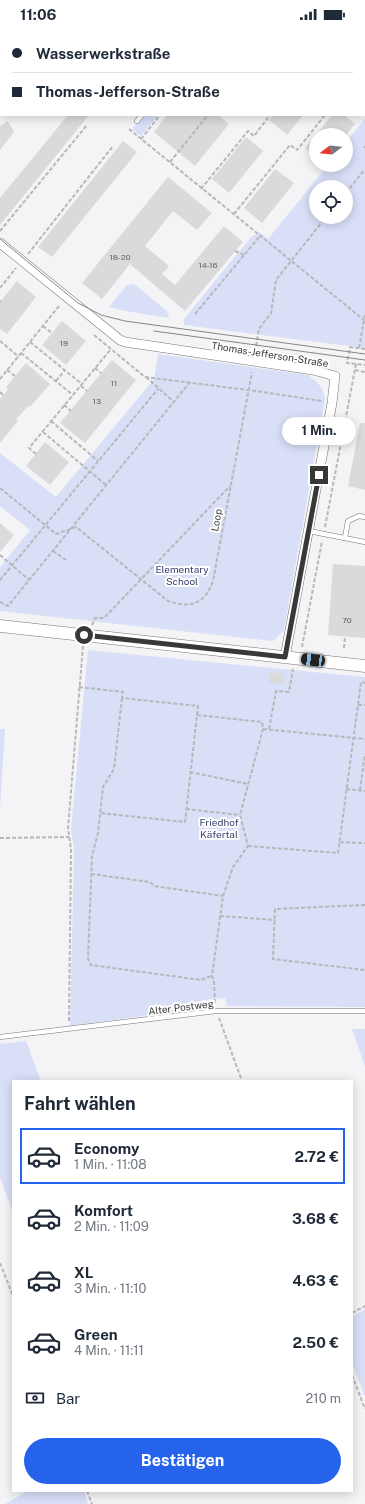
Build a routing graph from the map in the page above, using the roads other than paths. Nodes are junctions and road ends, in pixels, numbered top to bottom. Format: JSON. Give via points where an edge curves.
{"nodes":[{"id":1,"x":141,"y":116,"type":"edge"},
{"id":2,"x":137,"y":121,"type":"dead end"},
{"id":3,"x":0,"y":243,"type":"edge"},
{"id":4,"x":365,"y":517,"type":"edge"},
{"id":5,"x":309,"y":531,"type":"junction"},
{"id":6,"x":345,"y":538,"type":"junction"},
{"id":7,"x":365,"y":542,"type":"edge"},
{"id":8,"x":0,"y":626,"type":"edge"},
{"id":9,"x":293,"y":657,"type":"junction"},
{"id":10,"x":365,"y":666,"type":"edge"},
{"id":11,"x":365,"y":1011,"type":"edge"},
{"id":12,"x":0,"y":1037,"type":"edge"}],
"edges":[{"from":1,"to":2,"type":"lane"},
{"from":3,"to":5,"type":"street","name":"Thomas-Jefferson-Straße","via":[[125,342],[313,370],[335,376]]},
{"from":4,"to":6,"type":"lane","via":[[359,516],[348,521]]},
{"from":5,"to":6,"type":"lane"},
{"from":5,"to":9,"type":"street","name":"Thomas-Jefferson-Straße"},
{"from":6,"to":7,"type":"lane"},
{"from":8,"to":9,"type":"street"},
{"from":9,"to":10,"type":"street"},
{"from":11,"to":12,"type":"lane","name":"Alter Postweg","via":[[216,1011]]}]}
